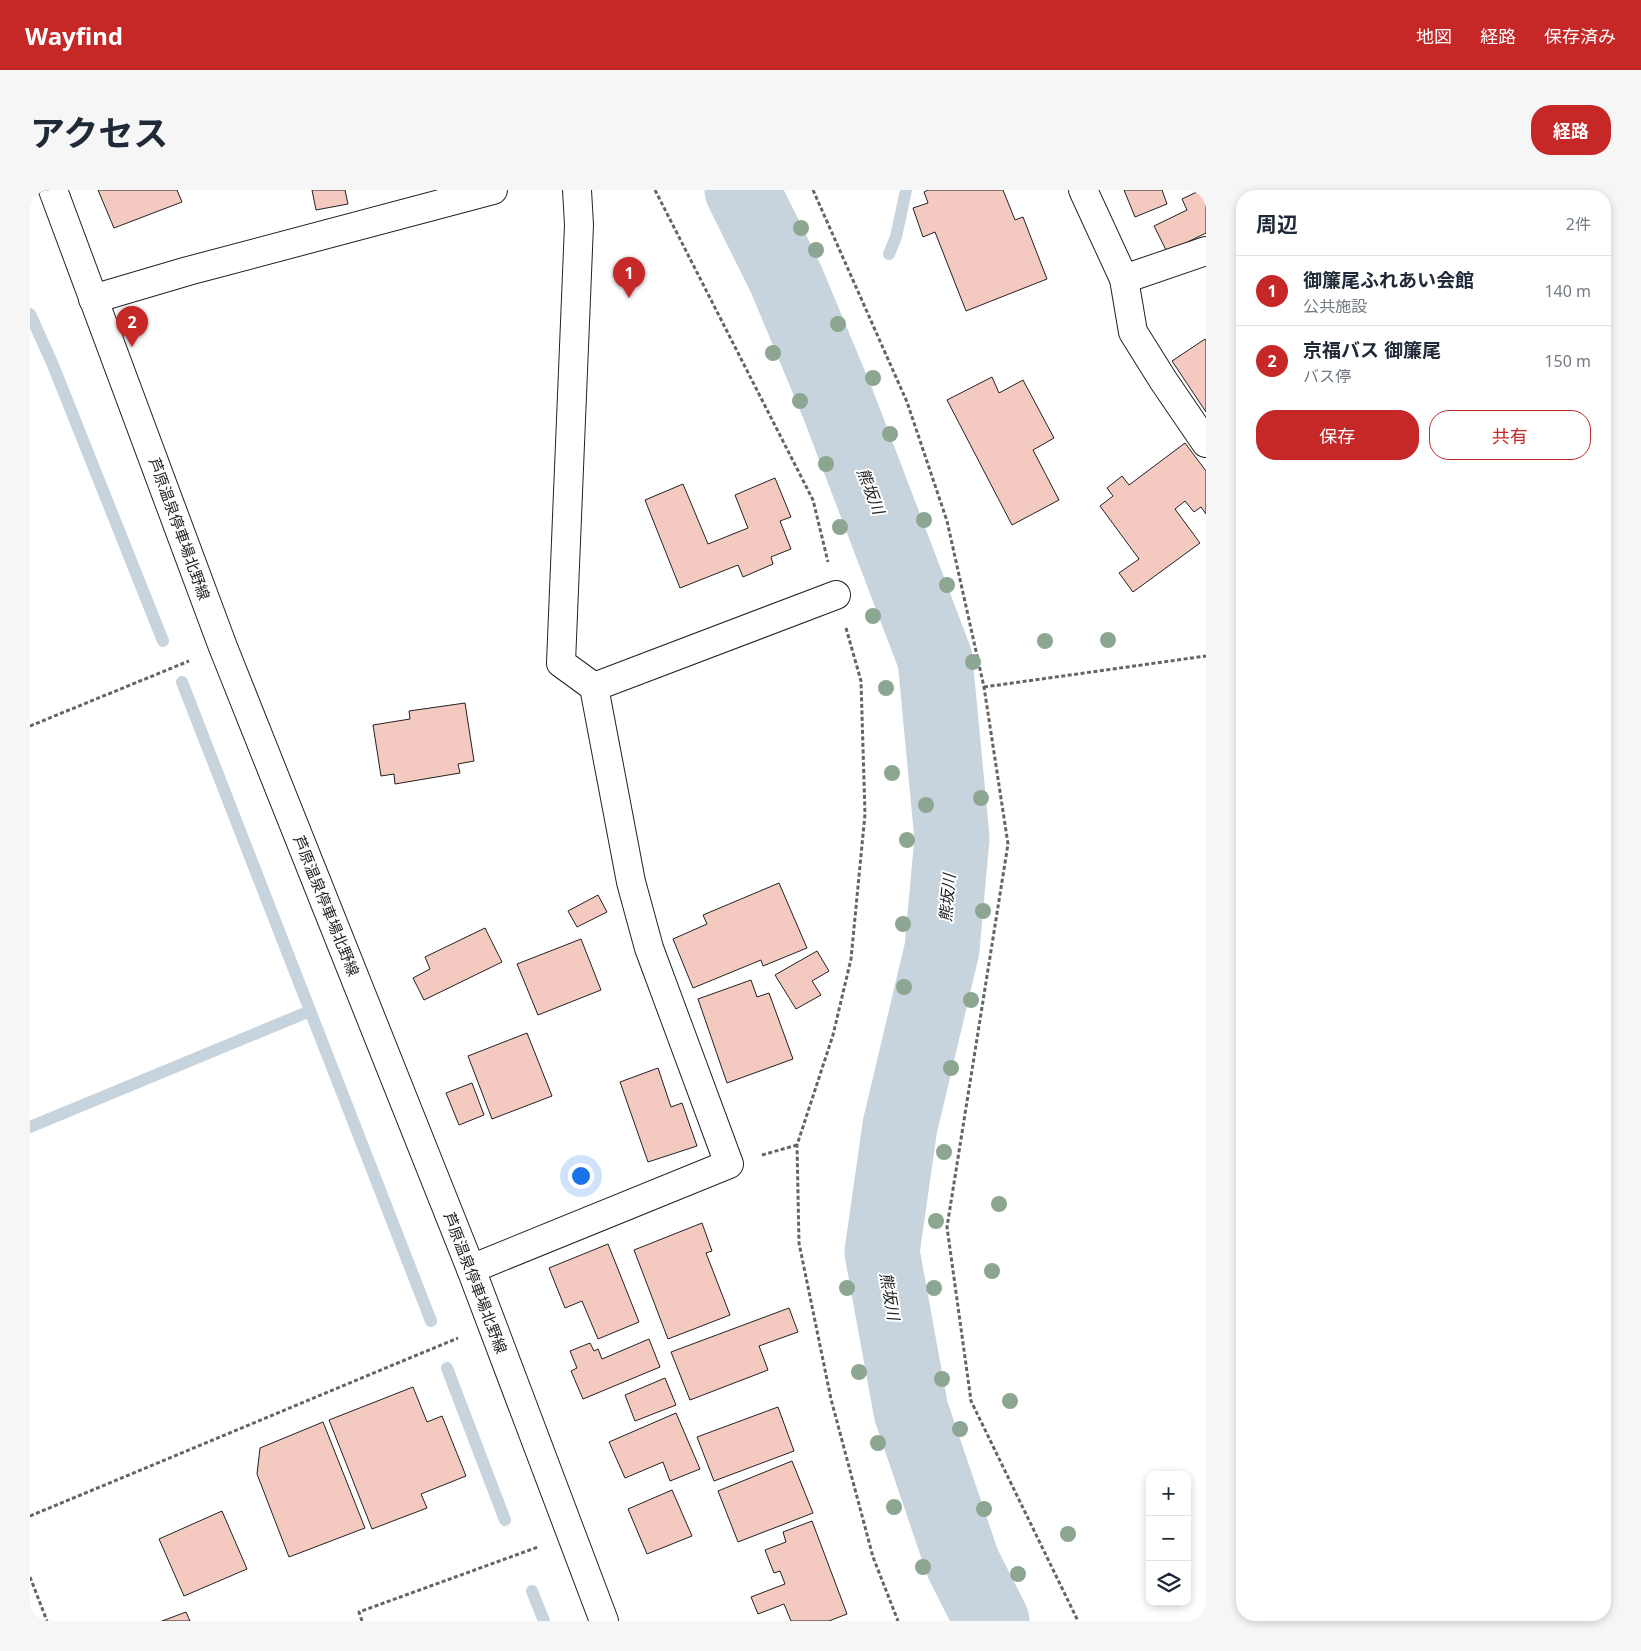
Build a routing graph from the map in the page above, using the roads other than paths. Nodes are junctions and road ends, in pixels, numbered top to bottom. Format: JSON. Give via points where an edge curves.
{"nodes":[{"id":1,"x":53,"y":190,"type":"edge"},
{"id":2,"x":493,"y":190,"type":"edge"},
{"id":3,"x":577,"y":190,"type":"edge"},
{"id":4,"x":1082,"y":190,"type":"edge"},
{"id":5,"x":1206,"y":251,"type":"edge"},
{"id":6,"x":1124,"y":279,"type":"junction"},
{"id":7,"x":93,"y":299,"type":"junction"},
{"id":8,"x":1206,"y":443,"type":"edge"},
{"id":9,"x":836,"y":595,"type":"road end"},
{"id":10,"x":594,"y":687,"type":"junction"},
{"id":11,"x":471,"y":1269,"type":"junction"},
{"id":12,"x":604,"y":1621,"type":"edge"}],
"edges":[{"from":1,"to":7,"type":"street","name":"芦原温泉停車場北野線"},
{"from":2,"to":7,"type":"street"},
{"from":3,"to":10,"type":"street","via":[[579,225],[561,663]]},
{"from":4,"to":6,"type":"street"},
{"from":5,"to":6,"type":"street"},
{"from":6,"to":8,"type":"street","via":[[1133,332]]},
{"from":7,"to":11,"type":"street","name":"芦原温泉停車場北野線","via":[[223,647]]},
{"from":9,"to":10,"type":"street"},
{"from":10,"to":11,"type":"street","via":[[631,882],[648,948],[728,1164]]},
{"from":11,"to":12,"type":"street","name":"芦原温泉停車場北野線"}]}
